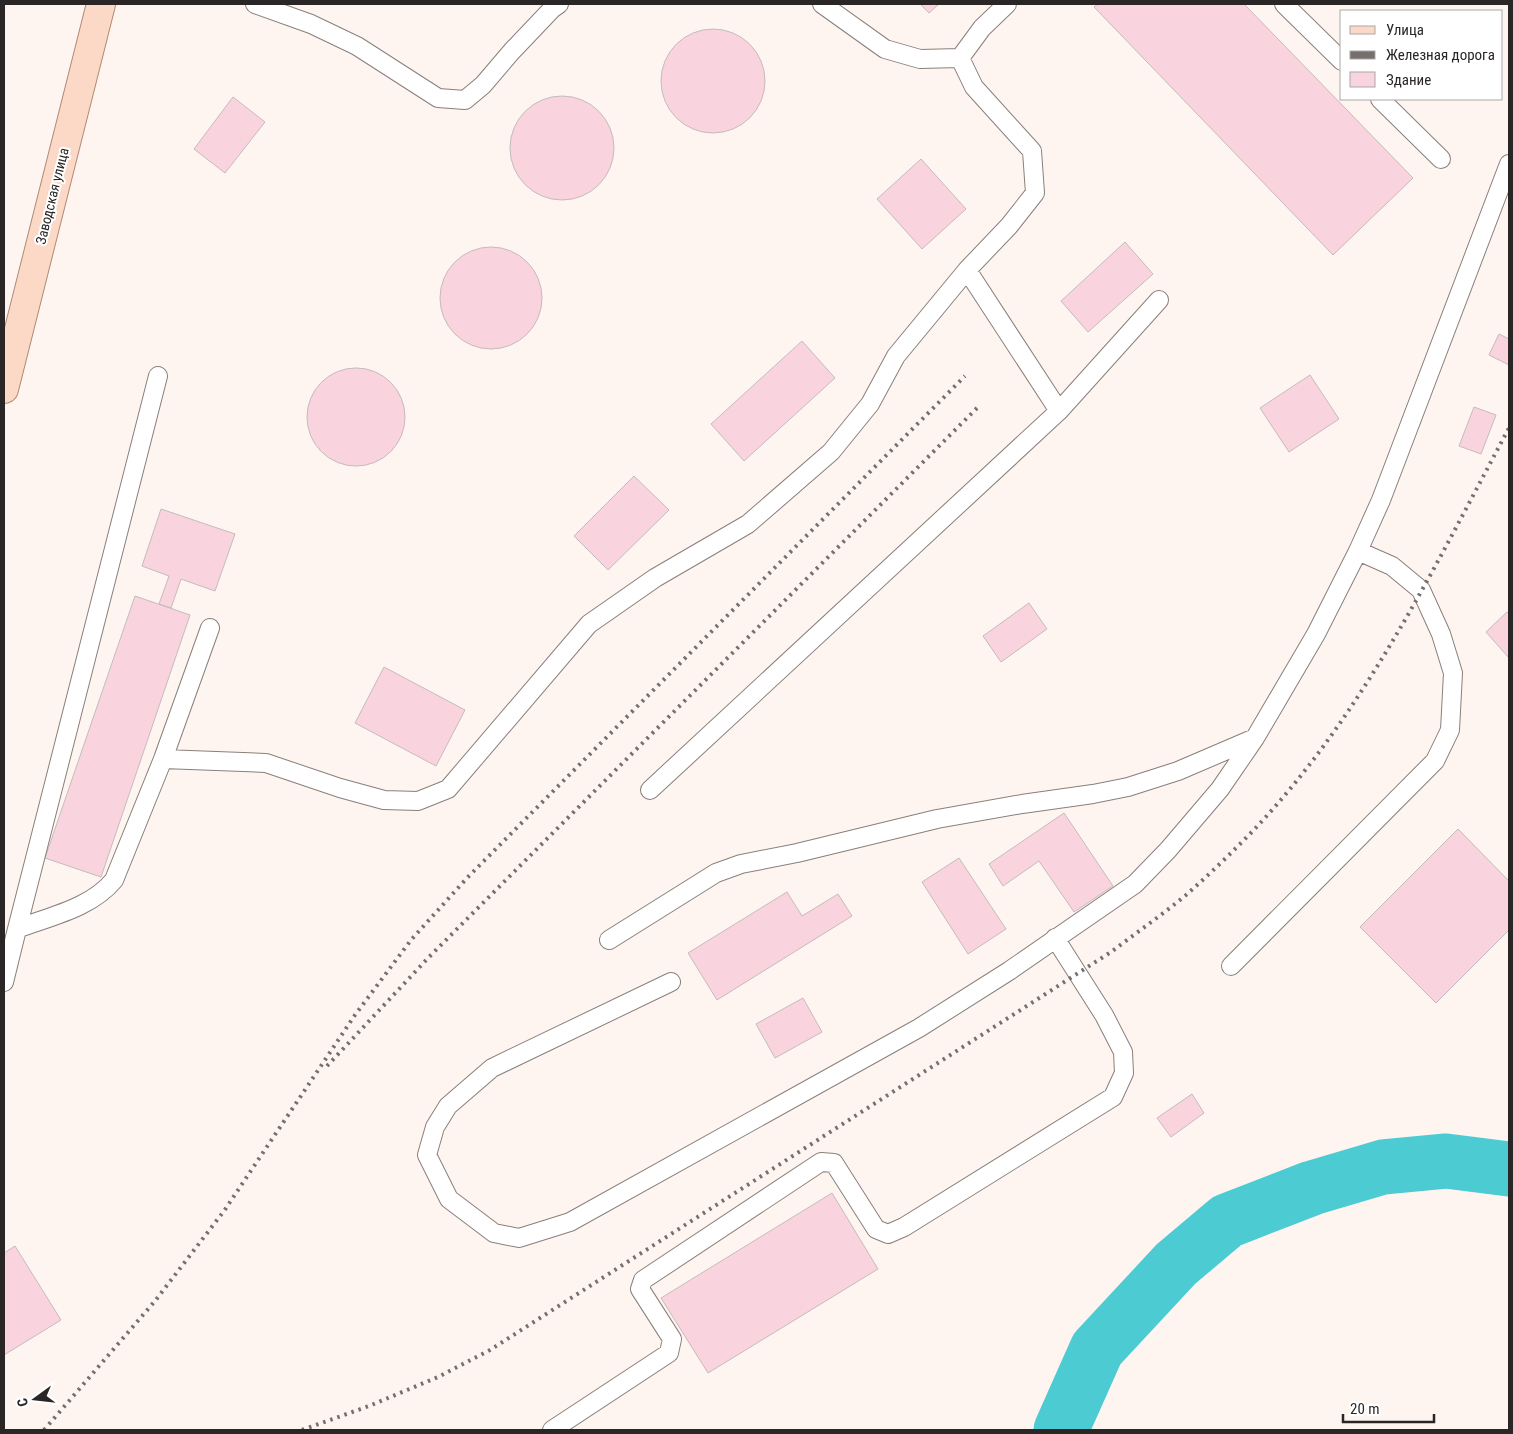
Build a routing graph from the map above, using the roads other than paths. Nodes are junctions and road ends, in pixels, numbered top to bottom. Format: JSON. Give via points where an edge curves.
{"nodes":[{"id":1,"x":101,"y":4,"type":"edge"},
{"id":2,"x":255,"y":4,"type":"edge"},
{"id":3,"x":559,"y":4,"type":"edge"},
{"id":4,"x":822,"y":4,"type":"edge"},
{"id":5,"x":1007,"y":4,"type":"edge"},
{"id":6,"x":1284,"y":4,"type":"edge"},
{"id":7,"x":960,"y":58,"type":"junction"},
{"id":8,"x":1340,"y":59,"type":"edge"},
{"id":9,"x":1381,"y":100,"type":"edge"},
{"id":10,"x":1441,"y":159,"type":"dead end"},
{"id":11,"x":1509,"y":164,"type":"edge"},
{"id":12,"x":967,"y":270,"type":"junction"},
{"id":13,"x":1159,"y":300,"type":"dead end"},
{"id":14,"x":158,"y":376,"type":"dead end"},
{"id":15,"x":4,"y":389,"type":"edge"},
{"id":16,"x":1060,"y":411,"type":"junction"},
{"id":17,"x":1358,"y":551,"type":"junction"},
{"id":18,"x":210,"y":628,"type":"dead end"},
{"id":19,"x":1255,"y":738,"type":"junction"},
{"id":20,"x":163,"y":759,"type":"junction"},
{"id":21,"x":650,"y":790,"type":"dead end"},
{"id":22,"x":17,"y":929,"type":"junction"},
{"id":23,"x":1055,"y":938,"type":"junction"},
{"id":24,"x":609,"y":940,"type":"dead end"},
{"id":25,"x":1231,"y":966,"type":"dead end"},
{"id":26,"x":4,"y":982,"type":"edge"},
{"id":27,"x":671,"y":982,"type":"dead end"},
{"id":28,"x":552,"y":1430,"type":"edge"}],
"edges":[{"from":1,"to":15,"type":"main road","name":"Заводская улица"},
{"from":2,"to":3,"type":"lane","via":[[311,24],[357,46],[438,98],[465,100]]},
{"from":4,"to":7,"type":"lane","via":[[884,49],[920,59]]},
{"from":5,"to":7,"type":"lane","via":[[982,28]]},
{"from":6,"to":8,"type":"lane"},
{"from":7,"to":12,"type":"lane","via":[[974,87],[1032,151],[1035,192],[1009,226]]},
{"from":9,"to":10,"type":"lane"},
{"from":11,"to":17,"type":"lane","via":[[1381,500]]},
{"from":12,"to":16,"type":"lane"},
{"from":12,"to":20,"type":"lane","via":[[896,356],[870,404],[831,452],[748,524],[655,578],[589,624],[448,788],[418,801],[384,800],[266,763]]},
{"from":13,"to":16,"type":"lane"},
{"from":14,"to":22,"type":"lane"},
{"from":16,"to":21,"type":"lane"},
{"from":17,"to":19,"type":"lane","via":[[1316,634]]},
{"from":17,"to":25,"type":"lane","via":[[1392,566],[1421,590],[1441,634],[1453,673],[1450,730],[1435,760]]},
{"from":18,"to":20,"type":"lane"},
{"from":19,"to":23,"type":"lane","via":[[1220,789],[1135,884]]},
{"from":19,"to":24,"type":"lane","via":[[1178,771],[1128,787],[937,819],[742,864],[716,873]]},
{"from":20,"to":22,"type":"lane","via":[[114,880],[106,890],[84,904]]},
{"from":22,"to":26,"type":"lane"},
{"from":23,"to":27,"type":"lane","via":[[919,1028],[570,1222],[519,1238],[494,1233],[449,1199],[427,1155],[435,1127],[448,1106],[492,1068]]},
{"from":23,"to":28,"type":"lane","via":[[1104,1015],[1123,1052],[1124,1073],[1113,1097],[904,1228],[888,1234],[876,1229],[834,1163],[821,1162],[642,1280],[640,1289],[672,1339],[669,1353]]}]}
